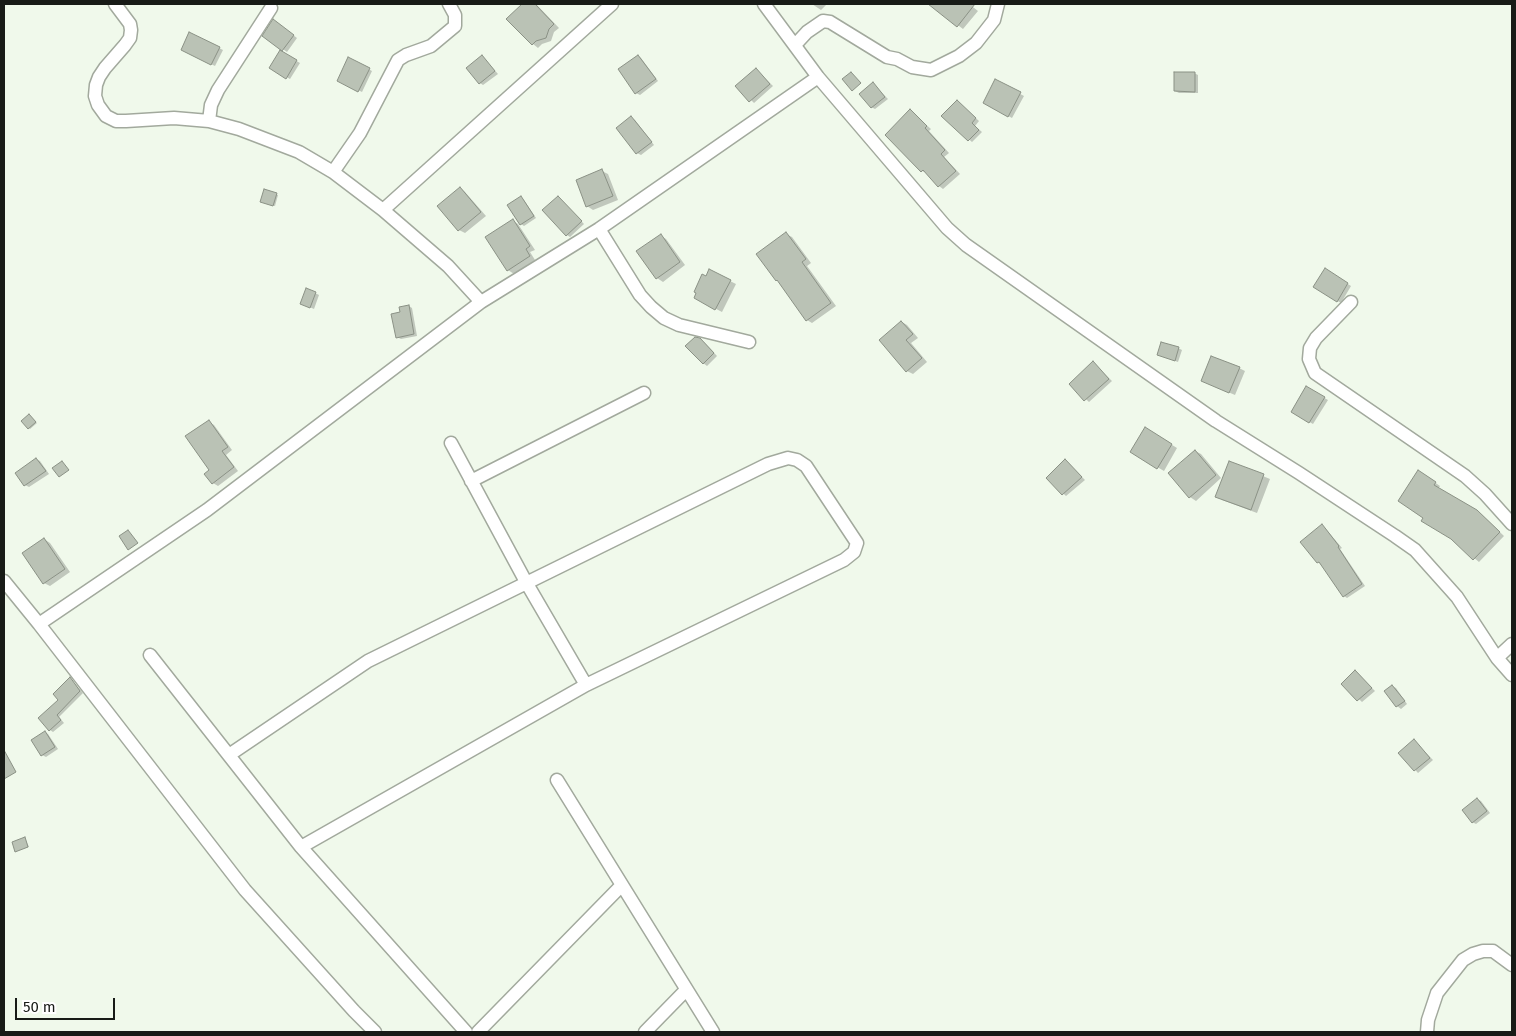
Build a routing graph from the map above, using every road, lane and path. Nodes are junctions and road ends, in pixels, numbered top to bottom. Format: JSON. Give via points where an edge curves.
{"nodes":[{"id":1,"x":115,"y":4,"type":"edge"},
{"id":2,"x":449,"y":4,"type":"edge"},
{"id":3,"x":612,"y":4,"type":"edge"},
{"id":4,"x":764,"y":4,"type":"edge"},
{"id":5,"x":998,"y":4,"type":"edge"},
{"id":6,"x":271,"y":8,"type":"dead end"},
{"id":7,"x":795,"y":45,"type":"junction"},
{"id":8,"x":818,"y":77,"type":"junction"},
{"id":9,"x":208,"y":121,"type":"junction"},
{"id":10,"x":333,"y":172,"type":"junction"},
{"id":11,"x":383,"y":210,"type":"junction"},
{"id":12,"x":599,"y":229,"type":"junction"},
{"id":13,"x":481,"y":302,"type":"junction"},
{"id":14,"x":1351,"y":302,"type":"dead end"},
{"id":15,"x":749,"y":342,"type":"dead end"},
{"id":16,"x":644,"y":393,"type":"dead end"},
{"id":17,"x":451,"y":443,"type":"dead end"},
{"id":18,"x":471,"y":481,"type":"junction"},
{"id":19,"x":1512,"y":524,"type":"edge"},
{"id":20,"x":4,"y":581,"type":"edge"},
{"id":21,"x":526,"y":582,"type":"junction"},
{"id":22,"x":39,"y":624,"type":"junction"},
{"id":23,"x":1512,"y":644,"type":"edge"},
{"id":24,"x":150,"y":655,"type":"dead end"},
{"id":25,"x":1497,"y":658,"type":"junction"},
{"id":26,"x":1512,"y":675,"type":"edge"},
{"id":27,"x":586,"y":685,"type":"junction"},
{"id":28,"x":229,"y":755,"type":"junction"},
{"id":29,"x":556,"y":780,"type":"dead end"},
{"id":30,"x":301,"y":847,"type":"junction"},
{"id":31,"x":621,"y":886,"type":"junction"},
{"id":32,"x":1512,"y":965,"type":"edge"},
{"id":33,"x":686,"y":990,"type":"junction"},
{"id":34,"x":375,"y":1032,"type":"edge"},
{"id":35,"x":466,"y":1032,"type":"edge"},
{"id":36,"x":478,"y":1032,"type":"edge"},
{"id":37,"x":645,"y":1032,"type":"edge"},
{"id":38,"x":713,"y":1032,"type":"edge"},
{"id":39,"x":1427,"y":1032,"type":"edge"}],
"edges":[{"from":1,"to":9,"type":"street","via":[[131,30],[130,38],[105,68],[96,86],[98,105],[106,116],[116,121],[168,118]]},
{"from":2,"to":10,"type":"street","via":[[455,15],[455,26],[431,46],[398,60],[360,133]]},
{"from":3,"to":11,"type":"street"},
{"from":4,"to":7,"type":"street"},
{"from":5,"to":7,"type":"street","via":[[994,20],[976,44],[931,70],[912,67],[887,57],[830,22],[823,21]]},
{"from":6,"to":9,"type":"street","via":[[218,90]]},
{"from":7,"to":8,"type":"street"},
{"from":8,"to":12,"type":"street"},
{"from":8,"to":25,"type":"street","via":[[966,245],[1216,421],[1414,550],[1457,597]]},
{"from":9,"to":10,"type":"street","via":[[299,152]]},
{"from":10,"to":11,"type":"street"},
{"from":11,"to":13,"type":"street","via":[[442,260]]},
{"from":12,"to":13,"type":"street"},
{"from":12,"to":15,"type":"street","via":[[640,295],[664,318],[679,325]]},
{"from":13,"to":22,"type":"street","via":[[207,510]]},
{"from":14,"to":19,"type":"street","via":[[1310,348],[1309,359],[1315,372],[1465,476]]},
{"from":16,"to":18,"type":"street"},
{"from":17,"to":18,"type":"street"},
{"from":18,"to":21,"type":"street"},
{"from":20,"to":22,"type":"street"},
{"from":21,"to":27,"type":"street"},
{"from":21,"to":27,"type":"street","via":[[768,464],[788,458],[806,466],[857,543],[854,552],[844,560]]},
{"from":21,"to":28,"type":"street","via":[[368,661]]},
{"from":22,"to":34,"type":"street","via":[[245,890]]},
{"from":23,"to":25,"type":"street"},
{"from":24,"to":28,"type":"street"},
{"from":25,"to":26,"type":"street"},
{"from":27,"to":30,"type":"street"},
{"from":28,"to":30,"type":"street"},
{"from":29,"to":31,"type":"street"},
{"from":30,"to":35,"type":"street"},
{"from":31,"to":33,"type":"street"},
{"from":31,"to":36,"type":"street"},
{"from":32,"to":39,"type":"street","via":[[1493,951],[1473,954],[1464,960],[1437,993]]},
{"from":33,"to":37,"type":"street"},
{"from":33,"to":38,"type":"street"}]}
